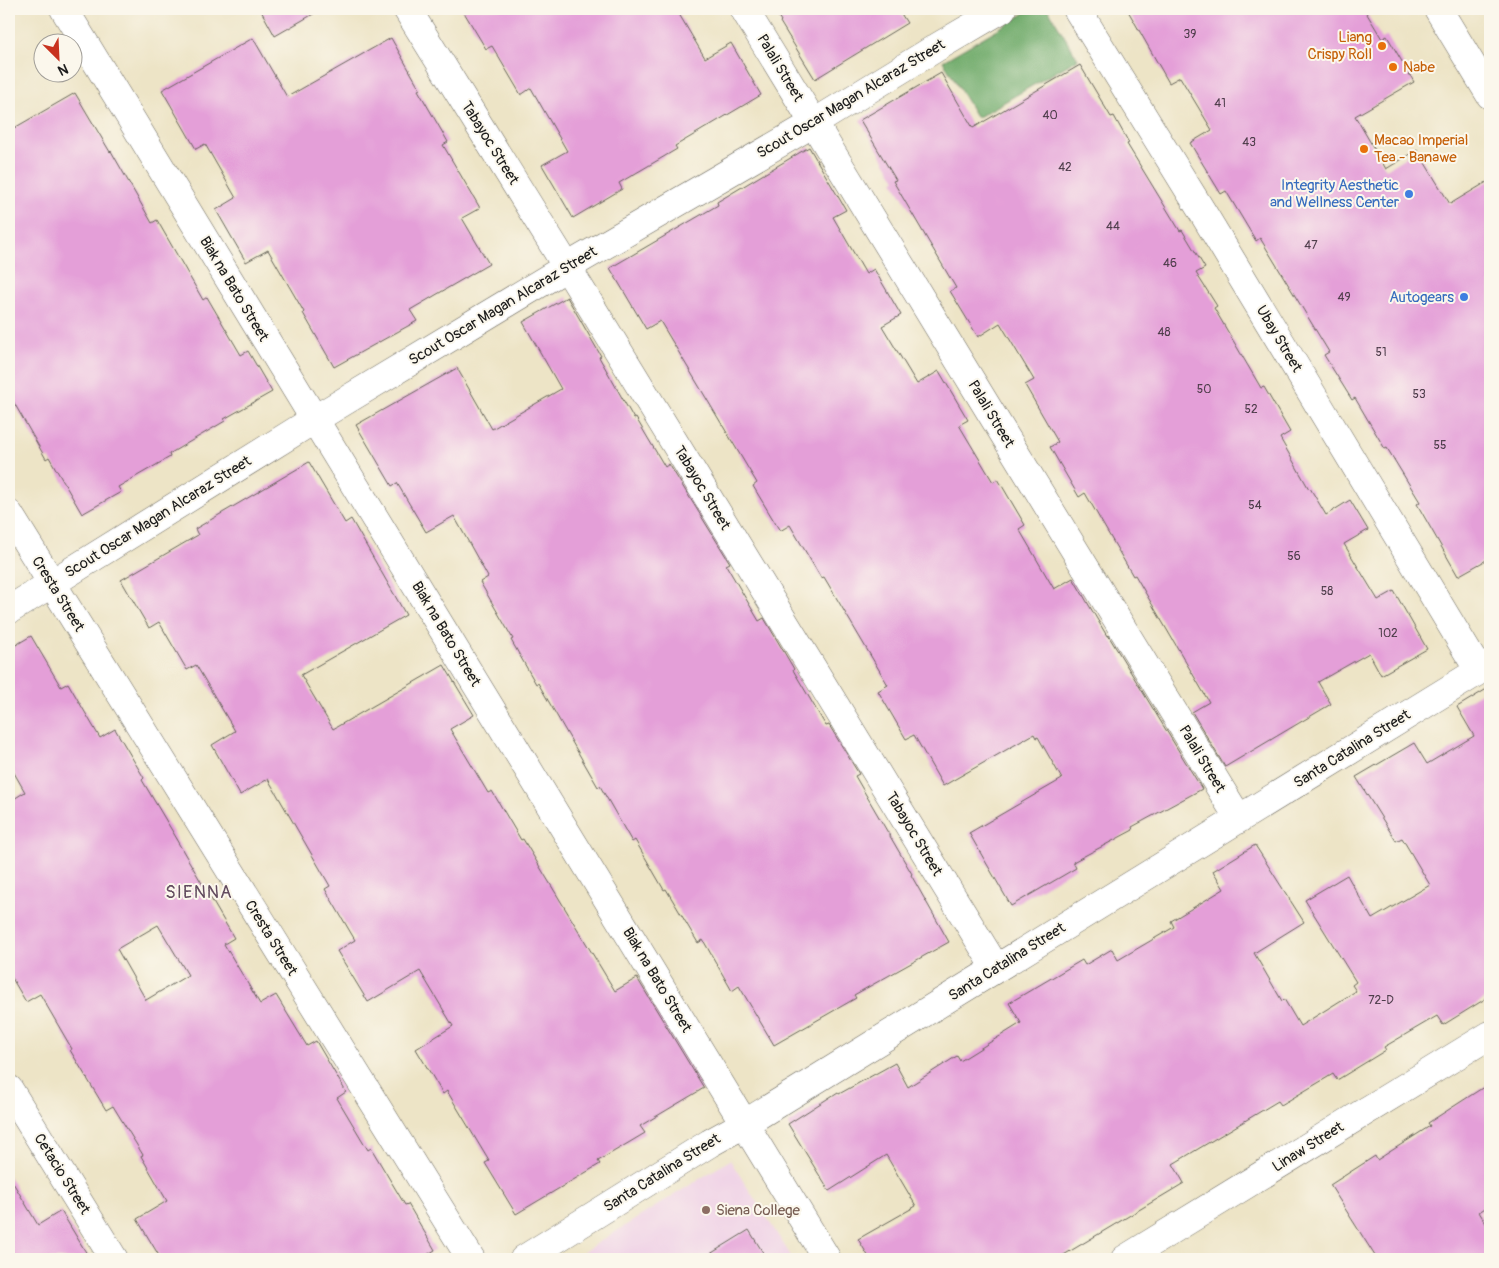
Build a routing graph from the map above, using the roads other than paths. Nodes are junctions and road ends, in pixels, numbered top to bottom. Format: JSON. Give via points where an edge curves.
{"nodes":[{"id":1,"x":64,"y":9,"type":"edge"},
{"id":2,"x":407,"y":9,"type":"edge"},
{"id":3,"x":744,"y":9,"type":"edge"},
{"id":4,"x":1002,"y":9,"type":"edge"},
{"id":5,"x":1077,"y":9,"type":"edge"},
{"id":6,"x":1438,"y":9,"type":"edge"},
{"id":7,"x":1490,"y":95,"type":"edge"},
{"id":8,"x":814,"y":123,"type":"junction"},
{"id":9,"x":567,"y":267,"type":"junction"},
{"id":10,"x":315,"y":419,"type":"junction"},
{"id":11,"x":9,"y":514,"type":"edge"},
{"id":12,"x":52,"y":583,"type":"junction"},
{"id":13,"x":9,"y":610,"type":"edge"},
{"id":14,"x":1484,"y":667,"type":"edge"},
{"id":15,"x":1239,"y":818,"type":"junction"},
{"id":16,"x":996,"y":968,"type":"junction"},
{"id":17,"x":1490,"y":1035,"type":"edge"},
{"id":18,"x":9,"y":1089,"type":"edge"},
{"id":19,"x":744,"y":1124,"type":"junction"},
{"id":20,"x":114,"y":1259,"type":"edge"},
{"id":21,"x":471,"y":1259,"type":"edge"},
{"id":22,"x":524,"y":1259,"type":"edge"},
{"id":23,"x":827,"y":1259,"type":"edge"},
{"id":24,"x":1125,"y":1259,"type":"edge"}],
"edges":[{"from":1,"to":10,"type":"street","name":"Biak na Bato Street"},
{"from":2,"to":9,"type":"street","name":"Tabayoc Street"},
{"from":3,"to":8,"type":"street","name":"Palali Street"},
{"from":4,"to":8,"type":"street","name":"Scout Oscar Magan Alcaraz Street"},
{"from":5,"to":14,"type":"street","name":"Ubay Street"},
{"from":6,"to":7,"type":"street"},
{"from":8,"to":9,"type":"street","name":"Scout Oscar Magan Alcaraz Street"},
{"from":8,"to":15,"type":"street","name":"Palali Street"},
{"from":9,"to":10,"type":"street","name":"Scout Oscar Magan Alcaraz Street"},
{"from":9,"to":16,"type":"street","name":"Tabayoc Street"},
{"from":10,"to":12,"type":"street","name":"Scout Oscar Magan Alcaraz Street"},
{"from":10,"to":19,"type":"street","name":"Biak na Bato Street"},
{"from":11,"to":12,"type":"street","name":"Cresta Street"},
{"from":12,"to":13,"type":"street","name":"Scout Oscar Magan Alcaraz Street"},
{"from":12,"to":21,"type":"street","name":"Cresta Street"},
{"from":14,"to":15,"type":"street","name":"Santa Catalina Street"},
{"from":15,"to":16,"type":"street","name":"Santa Catalina Street"},
{"from":16,"to":19,"type":"street","name":"Santa Catalina Street"},
{"from":17,"to":24,"type":"street","name":"Linaw Street"},
{"from":18,"to":20,"type":"street","name":"Cetacio Street"},
{"from":19,"to":22,"type":"street","name":"Santa Catalina Street"},
{"from":19,"to":23,"type":"street","name":"Biak na Bato Street"}]}
